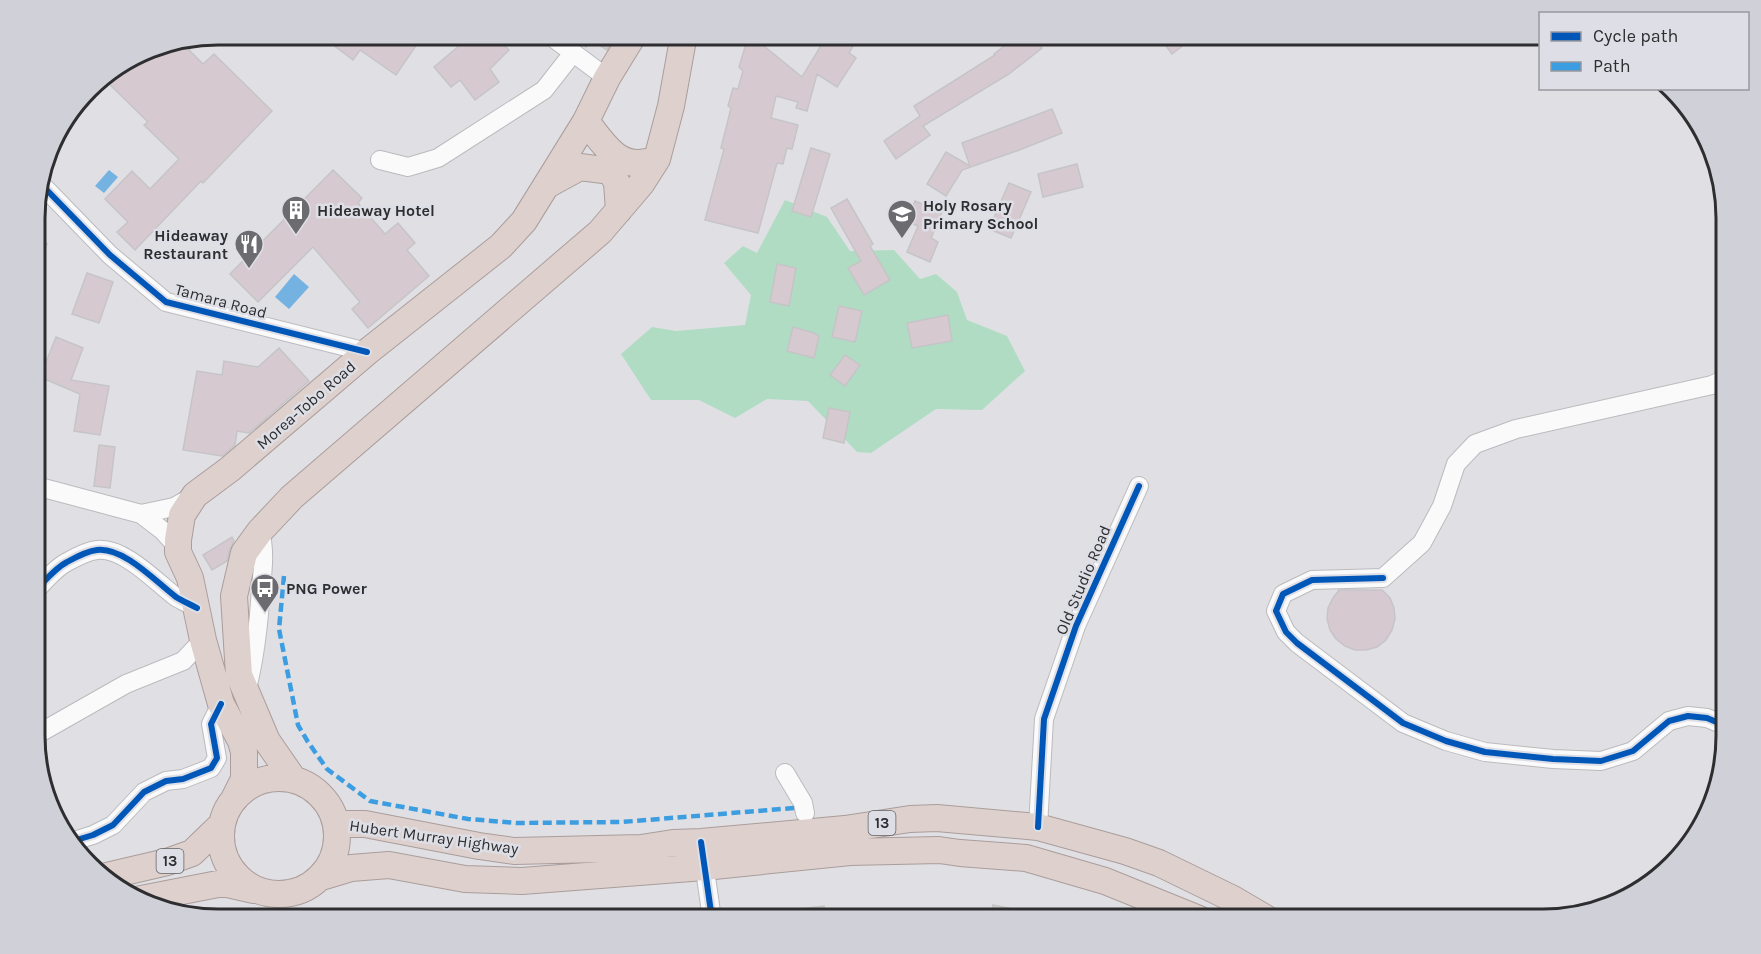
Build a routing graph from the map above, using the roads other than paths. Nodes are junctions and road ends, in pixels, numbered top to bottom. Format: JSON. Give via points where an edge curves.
{"nodes":[{"id":1,"x":562,"y":45,"type":"edge"},
{"id":2,"x":627,"y":45,"type":"edge"},
{"id":3,"x":682,"y":45,"type":"edge"},
{"id":4,"x":573,"y":53,"type":"junction"},
{"id":5,"x":607,"y":78,"type":"junction"},
{"id":6,"x":586,"y":121,"type":"junction"},
{"id":7,"x":657,"y":159,"type":"junction"},
{"id":8,"x":380,"y":160,"type":"dead end"},
{"id":9,"x":546,"y":185,"type":"junction"},
{"id":10,"x":47,"y":190,"type":"edge"},
{"id":11,"x":619,"y":210,"type":"junction"},
{"id":12,"x":367,"y":352,"type":"junction"},
{"id":13,"x":1716,"y":383,"type":"edge"},
{"id":14,"x":1139,"y":486,"type":"dead end"},
{"id":15,"x":45,"y":488,"type":"edge"},
{"id":16,"x":195,"y":495,"type":"junction"},
{"id":17,"x":141,"y":514,"type":"junction"},
{"id":18,"x":178,"y":552,"type":"junction"},
{"id":19,"x":45,"y":582,"type":"edge"},
{"id":20,"x":197,"y":608,"type":"junction"},
{"id":21,"x":203,"y":640,"type":"junction"},
{"id":22,"x":221,"y":704,"type":"junction"},
{"id":23,"x":1716,"y":722,"type":"edge"},
{"id":24,"x":45,"y":730,"type":"edge"},
{"id":25,"x":785,"y":772,"type":"dead end"},
{"id":26,"x":294,"y":780,"type":"junction"},
{"id":27,"x":234,"y":799,"type":"junction"},
{"id":28,"x":805,"y":813,"type":"dead end"},
{"id":29,"x":336,"y":824,"type":"junction"},
{"id":30,"x":221,"y":825,"type":"junction"},
{"id":31,"x":1038,"y":827,"type":"junction"},
{"id":32,"x":80,"y":839,"type":"edge"},
{"id":33,"x":702,"y":855,"type":"junction"},
{"id":34,"x":115,"y":874,"type":"edge"},
{"id":35,"x":321,"y":877,"type":"junction"},
{"id":36,"x":260,"y":892,"type":"junction"},
{"id":37,"x":154,"y":897,"type":"edge"},
{"id":38,"x":710,"y":909,"type":"edge"},
{"id":39,"x":1174,"y":909,"type":"edge"},
{"id":40,"x":1250,"y":909,"type":"edge"}],
"edges":[{"from":1,"to":4,"type":"street"},
{"from":2,"to":5,"type":"highway","name":"Morea-Tobo Road"},
{"from":3,"to":7,"type":"highway"},
{"from":4,"to":5,"type":"street"},
{"from":4,"to":8,"type":"street","via":[[544,90],[438,158],[408,167]]},
{"from":5,"to":6,"type":"highway","name":"Morea-Tobo Road"},
{"from":6,"to":7,"type":"highway","via":[[620,159],[635,164]]},
{"from":6,"to":9,"type":"highway","name":"Morea-Tobo Road"},
{"from":7,"to":11,"type":"highway"},
{"from":9,"to":11,"type":"highway","via":[[580,167],[611,171],[617,183]]},
{"from":9,"to":12,"type":"highway","name":"Morea-Tobo Road","via":[[524,221],[501,246]]},
{"from":10,"to":12,"type":"street","name":"Tamara Road","via":[[105,251],[166,302]]},
{"from":11,"to":26,"type":"highway","via":[[600,232],[308,483],[260,531],[244,553],[234,596],[239,675],[267,741]]},
{"from":12,"to":16,"type":"highway","name":"Morea-Tobo Road"},
{"from":13,"to":23,"type":"street","via":[[1516,429],[1475,444],[1456,464],[1442,506],[1422,543],[1383,578],[1312,580],[1283,594],[1276,611],[1286,632],[1297,643],[1403,723],[1485,752],[1601,761],[1633,752],[1669,721],[1688,716]]},
{"from":14,"to":31,"type":"street","name":"Old Studio Road","via":[[1076,626],[1044,719]]},
{"from":15,"to":17,"type":"street"},
{"from":16,"to":17,"type":"street","via":[[174,507]]},
{"from":16,"to":18,"type":"highway","name":"Morea-Tobo Road","via":[[182,515]]},
{"from":17,"to":18,"type":"street","via":[[162,530]]},
{"from":18,"to":20,"type":"highway","name":"Morea-Tobo Road","via":[[190,578]]},
{"from":19,"to":20,"type":"street","via":[[65,563],[99,550],[134,564],[177,598]]},
{"from":20,"to":21,"type":"highway","name":"Morea-Tobo Road"},
{"from":21,"to":22,"type":"highway","name":"Morea-Tobo Road"},
{"from":21,"to":24,"type":"street","via":[[183,661],[126,684]]},
{"from":22,"to":27,"type":"highway","name":"Morea-Tobo Road","via":[[244,752],[244,779]]},
{"from":22,"to":32,"type":"street","via":[[211,724],[217,758],[211,768],[144,792],[113,825]]},
{"from":25,"to":28,"type":"street"},
{"from":26,"to":27,"type":"highway","via":[[261,780]]},
{"from":26,"to":29,"type":"highway","via":[[321,796]]},
{"from":27,"to":30,"type":"highway"},
{"from":29,"to":33,"type":"highway","name":"Hubert Murray Highway","number":"13","via":[[365,824],[514,851],[641,848],[673,843]]},
{"from":29,"to":35,"type":"highway","via":[[335,852]]},
{"from":30,"to":34,"type":"highway","number":"13","via":[[192,853]]},
{"from":30,"to":36,"type":"highway","via":[[222,848],[231,871]]},
{"from":31,"to":33,"type":"highway","name":"Hubert Murray Highway","number":"13","via":[[909,819]]},
{"from":31,"to":40,"type":"highway","name":"Hubert Murray Highway","number":"13","via":[[1159,863]]},
{"from":33,"to":35,"type":"highway","name":"Hubert Murray Highway","number":"13","via":[[522,880],[465,879],[389,865],[351,868]]},
{"from":33,"to":38,"type":"street"},
{"from":33,"to":39,"type":"highway","name":"Hubert Murray Highway","number":"13","via":[[939,849],[1026,858],[1105,881]]},
{"from":35,"to":36,"type":"highway","via":[[292,893]]},
{"from":36,"to":37,"type":"highway","number":"13","via":[[223,883]]}]}
